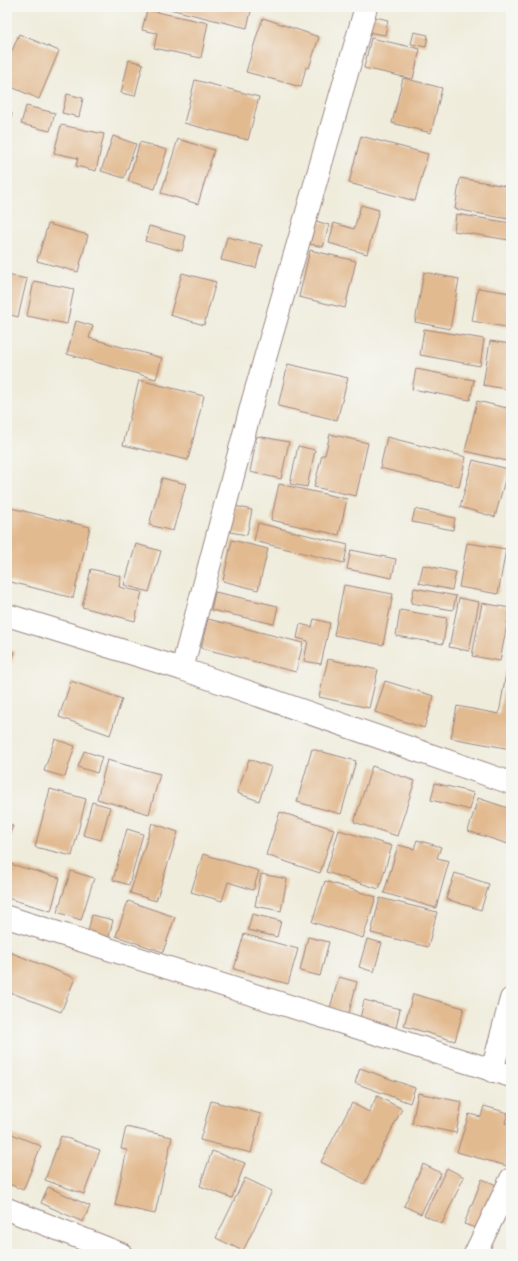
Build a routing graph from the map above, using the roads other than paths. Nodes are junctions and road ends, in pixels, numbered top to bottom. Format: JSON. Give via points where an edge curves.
{"nodes":[{"id":1,"x":366,"y":7,"type":"edge"},
{"id":2,"x":7,"y":615,"type":"edge"},
{"id":3,"x":182,"y":669,"type":"junction"},
{"id":4,"x":511,"y":783,"type":"edge"},
{"id":5,"x":7,"y":917,"type":"edge"},
{"id":6,"x":511,"y":999,"type":"edge"},
{"id":7,"x":502,"y":1074,"type":"edge"},
{"id":8,"x":511,"y":1179,"type":"edge"},
{"id":9,"x":7,"y":1209,"type":"edge"},
{"id":10,"x":121,"y":1254,"type":"edge"},
{"id":11,"x":475,"y":1254,"type":"edge"}],
"edges":[{"from":1,"to":3,"type":"street","via":[[253,400]]},
{"from":2,"to":3,"type":"street"},
{"from":3,"to":4,"type":"street"},
{"from":5,"to":7,"type":"street"},
{"from":6,"to":7,"type":"street"},
{"from":8,"to":11,"type":"street"},
{"from":9,"to":10,"type":"street"}]}
